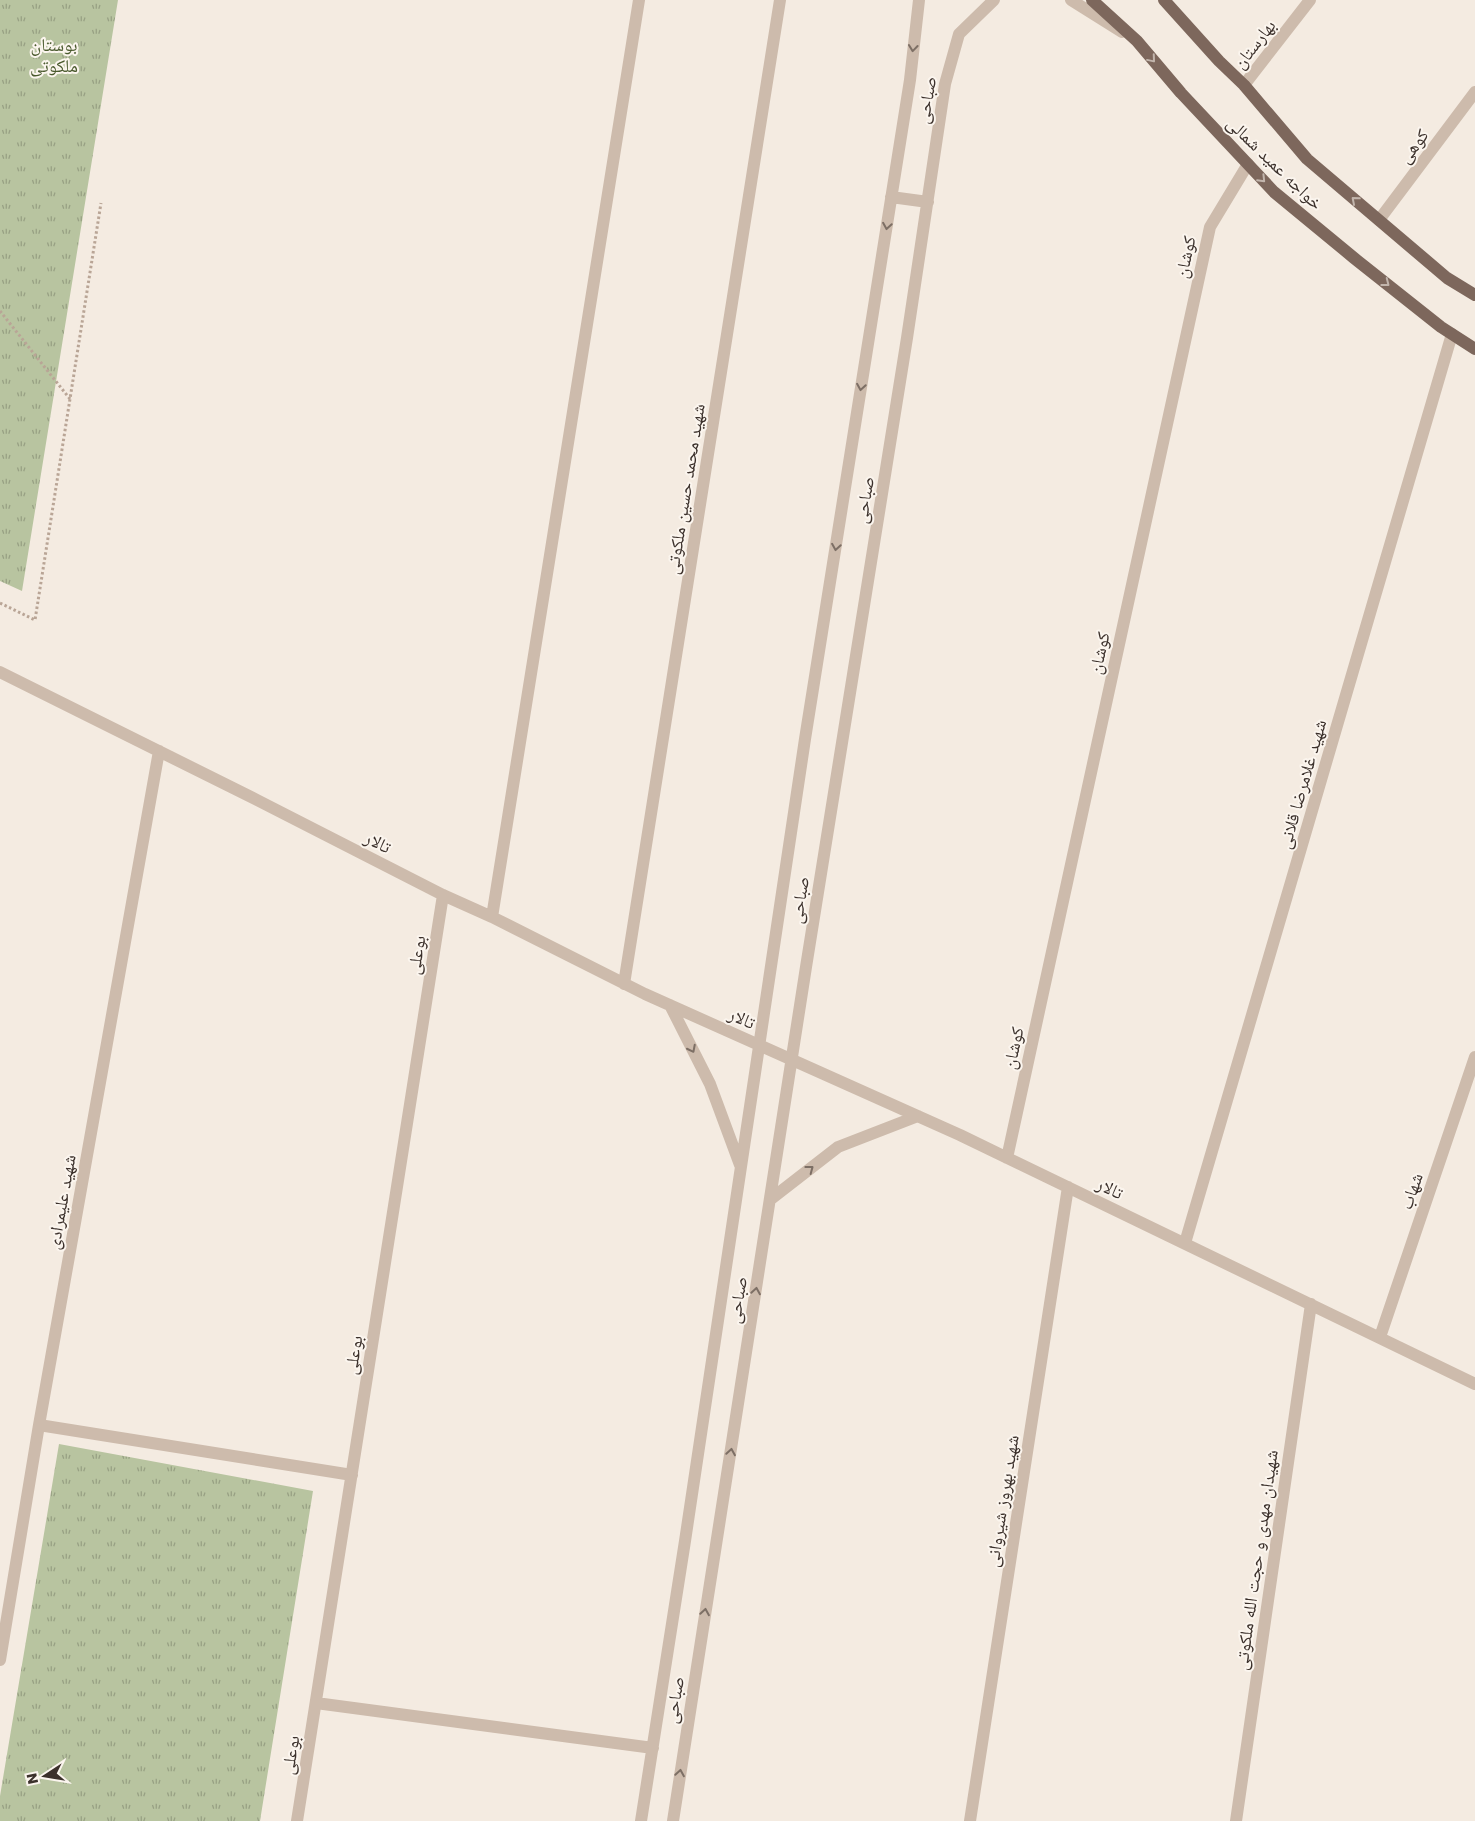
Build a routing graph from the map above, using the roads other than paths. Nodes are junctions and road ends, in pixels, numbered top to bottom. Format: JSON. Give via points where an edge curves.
{"nodes":[{"id":1,"x":639,"y":0,"type":"edge"},
{"id":2,"x":780,"y":0,"type":"edge"},
{"id":3,"x":919,"y":0,"type":"edge"},
{"id":4,"x":994,"y":0,"type":"edge"},
{"id":5,"x":1071,"y":0,"type":"edge"},
{"id":6,"x":1092,"y":0,"type":"edge"},
{"id":7,"x":1164,"y":0,"type":"edge"},
{"id":8,"x":1310,"y":0,"type":"edge"},
{"id":9,"x":1137,"y":41,"type":"junction"},
{"id":10,"x":1244,"y":85,"type":"junction"},
{"id":11,"x":1475,"y":92,"type":"edge"},
{"id":12,"x":1248,"y":164,"type":"junction"},
{"id":13,"x":891,"y":197,"type":"junction"},
{"id":14,"x":928,"y":202,"type":"junction"},
{"id":15,"x":1379,"y":220,"type":"junction"},
{"id":16,"x":1475,"y":295,"type":"edge"},
{"id":17,"x":1452,"y":334,"type":"junction"},
{"id":18,"x":1475,"y":349,"type":"edge"},
{"id":19,"x":0,"y":672,"type":"edge"},
{"id":20,"x":159,"y":751,"type":"junction"},
{"id":21,"x":443,"y":895,"type":"junction"},
{"id":22,"x":492,"y":918,"type":"junction"},
{"id":23,"x":624,"y":984,"type":"junction"},
{"id":24,"x":670,"y":1005,"type":"junction"},
{"id":25,"x":760,"y":1045,"type":"junction"},
{"id":26,"x":1475,"y":1057,"type":"edge"},
{"id":27,"x":792,"y":1060,"type":"junction"},
{"id":28,"x":918,"y":1116,"type":"junction"},
{"id":29,"x":1007,"y":1158,"type":"junction"},
{"id":30,"x":741,"y":1168,"type":"junction"},
{"id":31,"x":1068,"y":1187,"type":"junction"},
{"id":32,"x":771,"y":1199,"type":"junction"},
{"id":33,"x":1185,"y":1243,"type":"junction"},
{"id":34,"x":1311,"y":1304,"type":"junction"},
{"id":35,"x":1380,"y":1337,"type":"junction"},
{"id":36,"x":1475,"y":1384,"type":"edge"},
{"id":37,"x":39,"y":1425,"type":"junction"},
{"id":38,"x":352,"y":1475,"type":"junction"},
{"id":39,"x":0,"y":1660,"type":"edge"},
{"id":40,"x":316,"y":1703,"type":"junction"},
{"id":41,"x":653,"y":1748,"type":"junction"},
{"id":42,"x":297,"y":1821,"type":"edge"},
{"id":43,"x":641,"y":1821,"type":"edge"},
{"id":44,"x":673,"y":1821,"type":"edge"},
{"id":45,"x":970,"y":1821,"type":"edge"},
{"id":46,"x":1236,"y":1821,"type":"edge"}],
"edges":[{"from":1,"to":22,"type":"street"},
{"from":2,"to":23,"type":"street","name":"شهید محمد حسین ملکوتی"},
{"from":3,"to":13,"type":"street","name":"صباحی","one_way":true},
{"from":4,"to":14,"type":"street","name":"صباحی","via":[[959,34],[945,84]]},
{"from":5,"to":9,"type":"street"},
{"from":6,"to":9,"type":"main road","name":"خواجه عمید شمالی"},
{"from":7,"to":10,"type":"main road","name":"خواجه عمید شمالی"},
{"from":8,"to":10,"type":"street","name":"بهارستان"},
{"from":9,"to":12,"type":"main road","name":"خواجه عمید شمالی","one_way":true},
{"from":15,"to":10,"type":"main road","name":"خواجه عمید شمالی","one_way":true,"via":[[1307,159]]},
{"from":11,"to":15,"type":"street","name":"کوهی"},
{"from":12,"to":17,"type":"main road","name":"خواجه عمید شمالی","one_way":true,"via":[[1282,198]]},
{"from":12,"to":29,"type":"street","name":"کوشان","via":[[1210,227]]},
{"from":13,"to":14,"type":"street"},
{"from":13,"to":25,"type":"street","name":"صباحی","one_way":true},
{"from":14,"to":27,"type":"street","name":"صباحی"},
{"from":15,"to":16,"type":"main road","name":"خواجه عمید شمالی","via":[[1447,278]]},
{"from":17,"to":18,"type":"main road","name":"خواجه عمید شمالی"},
{"from":17,"to":33,"type":"street","name":"شهید غلامرضا قلانی"},
{"from":19,"to":20,"type":"street","name":"تالار"},
{"from":20,"to":21,"type":"street","name":"تالار"},
{"from":20,"to":37,"type":"street","name":"شهید علیمرادی"},
{"from":21,"to":22,"type":"street","name":"تالار"},
{"from":21,"to":38,"type":"street","name":"بوعلی"},
{"from":22,"to":23,"type":"street","name":"تالار"},
{"from":23,"to":24,"type":"street","name":"تالار"},
{"from":24,"to":25,"type":"street","name":"تالار"},
{"from":24,"to":30,"type":"street","one_way":true,"via":[[710,1084]]},
{"from":25,"to":27,"type":"street","name":"تالار"},
{"from":25,"to":30,"type":"street","name":"صباحی"},
{"from":26,"to":35,"type":"street","name":"شهاب"},
{"from":27,"to":28,"type":"street","name":"تالار"},
{"from":27,"to":32,"type":"street","name":"صباحی"},
{"from":28,"to":29,"type":"street","name":"تالار"},
{"from":32,"to":28,"type":"street","one_way":true,"via":[[838,1147]]},
{"from":29,"to":31,"type":"street","name":"تالار"},
{"from":30,"to":41,"type":"street","name":"صباحی"},
{"from":31,"to":33,"type":"street","name":"تالار"},
{"from":31,"to":45,"type":"street","name":"شهید بهروز شیروانی"},
{"from":44,"to":32,"type":"street","name":"صباحی","one_way":true},
{"from":33,"to":34,"type":"street","name":"تالار"},
{"from":34,"to":35,"type":"street","name":"تالار"},
{"from":34,"to":46,"type":"street","name":"شهیدان مهدی و حجت الله ملکوتی"},
{"from":35,"to":36,"type":"street","name":"تالار"},
{"from":37,"to":38,"type":"street"},
{"from":37,"to":39,"type":"street","name":"شهید علیمرادی"},
{"from":38,"to":40,"type":"street","name":"بوعلی"},
{"from":40,"to":41,"type":"street"},
{"from":40,"to":42,"type":"street","name":"بوعلی"},
{"from":41,"to":43,"type":"street","name":"صباحی"}]}
